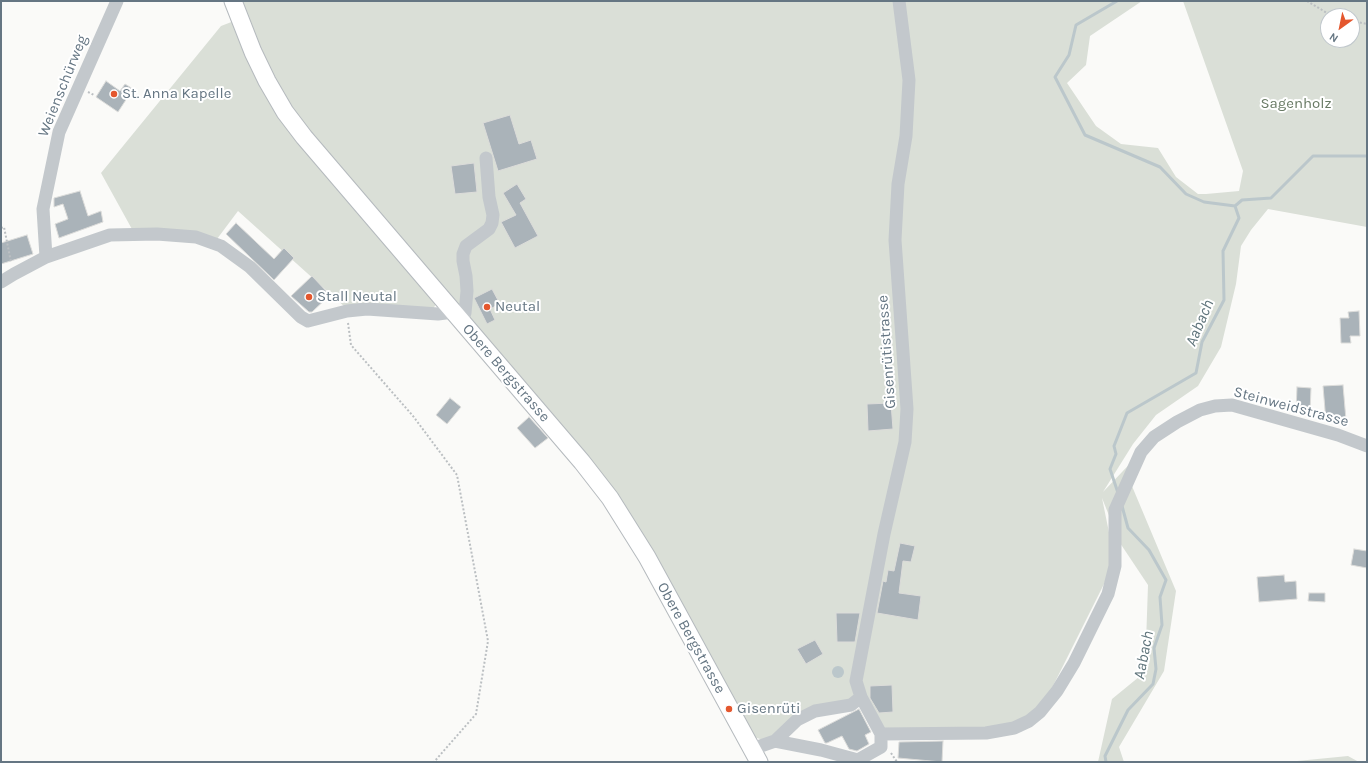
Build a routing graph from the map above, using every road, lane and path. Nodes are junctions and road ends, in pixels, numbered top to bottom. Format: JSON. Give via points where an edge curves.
{"nodes":[{"id":1,"x":117,"y":1,"type":"edge"},
{"id":2,"x":233,"y":1,"type":"edge"},
{"id":3,"x":899,"y":1,"type":"edge"},
{"id":4,"x":1307,"y":1,"type":"edge"},
{"id":5,"x":1320,"y":9,"type":"edge"},
{"id":6,"x":486,"y":158,"type":"dead end"},
{"id":7,"x":1,"y":228,"type":"edge"},
{"id":8,"x":46,"y":258,"type":"junction"},
{"id":9,"x":14,"y":274,"type":"junction"},
{"id":10,"x":1,"y":282,"type":"edge"},
{"id":11,"x":347,"y":311,"type":"junction"},
{"id":12,"x":457,"y":316,"type":"junction"},
{"id":13,"x":1367,"y":446,"type":"edge"},
{"id":14,"x":861,"y":697,"type":"junction"},
{"id":15,"x":881,"y":734,"type":"junction"},
{"id":16,"x":775,"y":741,"type":"junction"},
{"id":17,"x":755,"y":756,"type":"edge"},
{"id":18,"x":434,"y":762,"type":"edge"}],
"edges":[{"from":1,"to":8,"type":"street","name":"Weienschürweg","via":[[58,132],[43,209]]},
{"from":2,"to":12,"type":"main road","name":"Obere Bergstrasse","via":[[253,52],[286,112],[304,137]]},
{"from":3,"to":14,"type":"street","name":"Gisenrütistrasse","via":[[909,80],[895,240],[907,409],[905,442],[884,534],[856,681]]},
{"from":4,"to":5,"type":"path"},
{"from":6,"to":12,"type":"street","via":[[492,223],[489,229],[466,246],[463,261],[468,291],[465,313]]},
{"from":7,"to":9,"type":"path","via":[[4,227]]},
{"from":8,"to":9,"type":"street"},
{"from":8,"to":11,"type":"street","via":[[110,235],[157,234],[196,237],[221,246],[250,267],[300,317],[308,321]]},
{"from":9,"to":10,"type":"street"},
{"from":11,"to":12,"type":"street","via":[[367,309]]},
{"from":11,"to":18,"type":"path","via":[[351,346],[413,416],[457,475],[488,641],[476,714]]},
{"from":12,"to":17,"type":"main road","name":"Obere Bergstrasse","via":[[610,498],[646,557]]},
{"from":13,"to":15,"type":"street","name":"Steinweidstrasse","via":[[1338,434],[1232,405],[1200,410],[1177,422],[1154,437],[1141,452],[1114,510],[1115,566],[1108,594],[1074,663],[1040,712],[1014,728],[986,733]]},
{"from":14,"to":15,"type":"street"},
{"from":14,"to":16,"type":"street","via":[[851,705],[815,710],[797,720]]},
{"from":15,"to":16,"type":"street","via":[[881,747],[858,760]]},
{"from":16,"to":17,"type":"street"}]}
